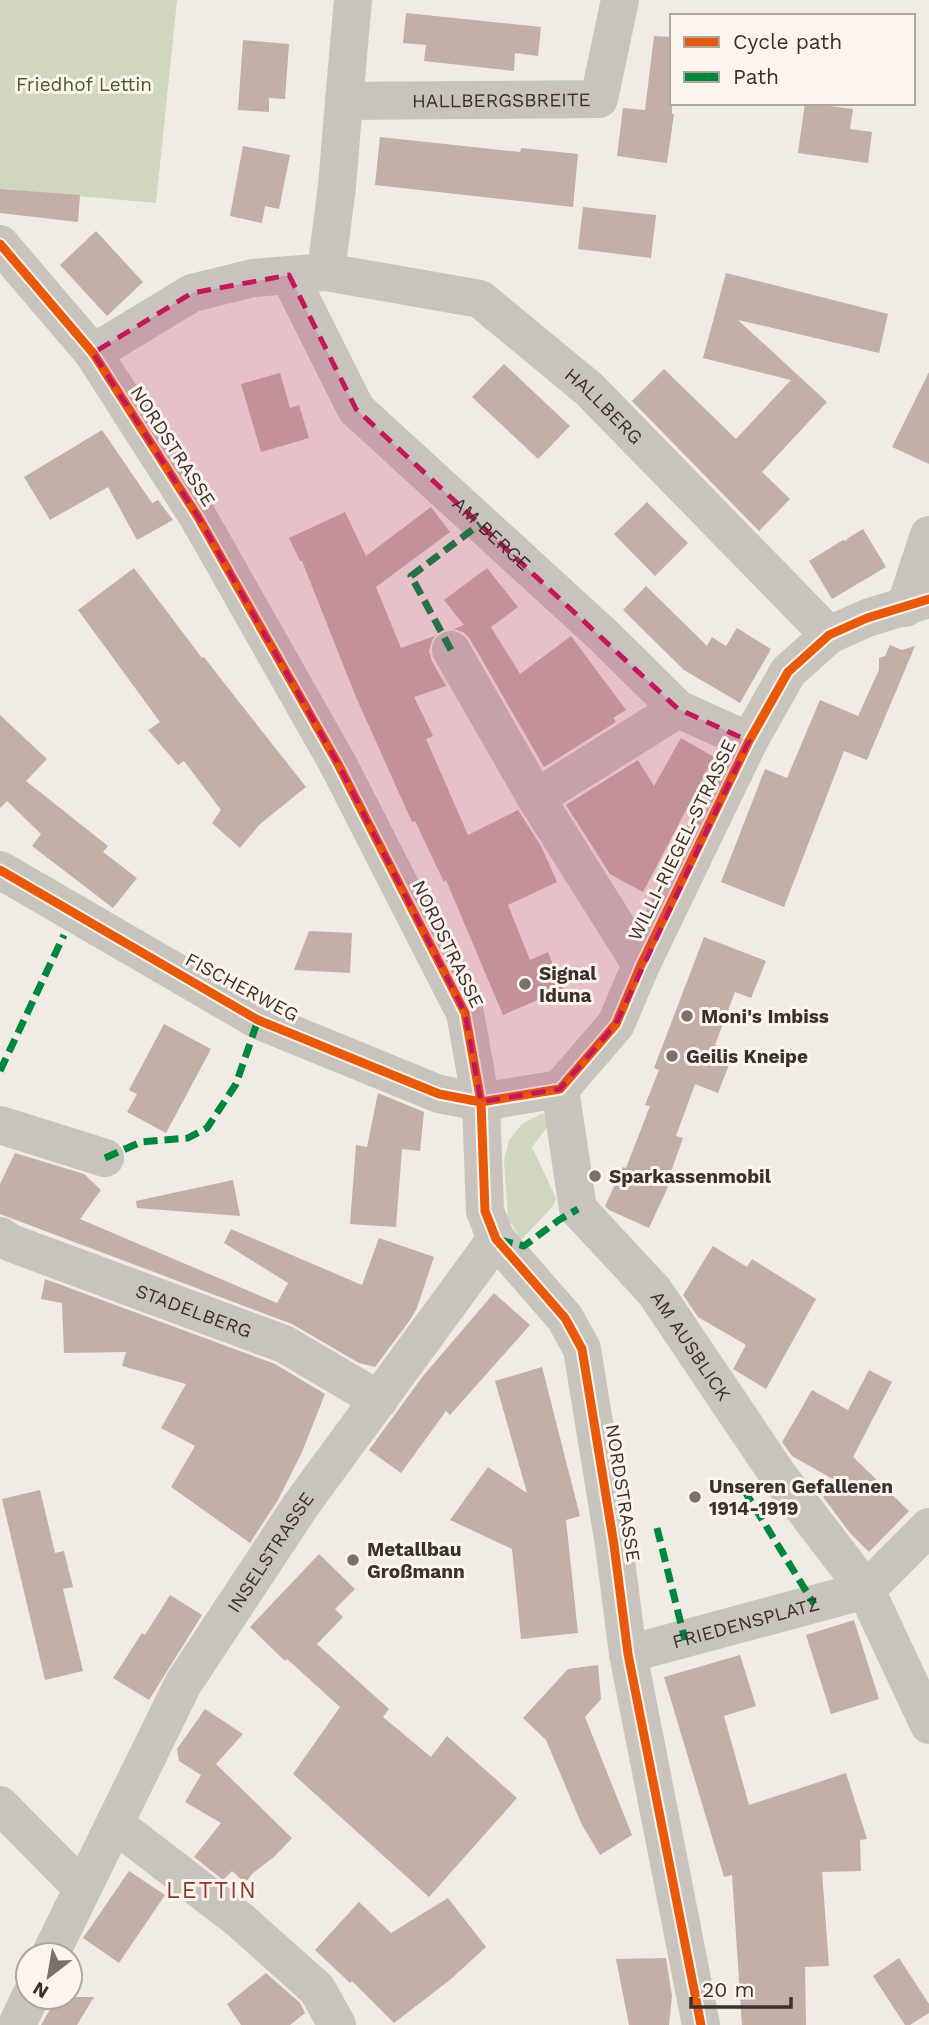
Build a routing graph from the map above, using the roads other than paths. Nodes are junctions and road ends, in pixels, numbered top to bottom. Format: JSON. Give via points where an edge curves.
{"nodes":[{"id":1,"x":354,"y":0,"type":"edge"},
{"id":2,"x":620,"y":0,"type":"edge"},
{"id":3,"x":344,"y":101,"type":"junction"},
{"id":4,"x":0,"y":244,"type":"edge"},
{"id":5,"x":326,"y":272,"type":"junction"},
{"id":6,"x":289,"y":275,"type":"junction"},
{"id":7,"x":93,"y":354,"type":"junction"},
{"id":8,"x":929,"y":535,"type":"edge"},
{"id":9,"x":917,"y":603,"type":"edge"},
{"id":10,"x":829,"y":635,"type":"junction"},
{"id":11,"x":451,"y":650,"type":"dead end"},
{"id":12,"x":678,"y":709,"type":"junction"},
{"id":13,"x":749,"y":741,"type":"junction"},
{"id":14,"x":536,"y":798,"type":"junction"},
{"id":15,"x":0,"y":870,"type":"edge"},
{"id":16,"x":641,"y":965,"type":"junction"},
{"id":17,"x":560,"y":1089,"type":"junction"},
{"id":18,"x":481,"y":1102,"type":"junction"},
{"id":19,"x":0,"y":1125,"type":"edge"},
{"id":20,"x":105,"y":1158,"type":"dead end"},
{"id":21,"x":0,"y":1236,"type":"edge"},
{"id":22,"x":496,"y":1239,"type":"junction"},
{"id":23,"x":379,"y":1400,"type":"junction"},
{"id":24,"x":929,"y":1527,"type":"edge"},
{"id":25,"x":866,"y":1590,"type":"junction"},
{"id":26,"x":628,"y":1654,"type":"junction"},
{"id":27,"x":929,"y":1725,"type":"edge"},
{"id":28,"x":0,"y":1805,"type":"edge"},
{"id":29,"x":116,"y":1824,"type":"junction"},
{"id":30,"x":82,"y":1888,"type":"junction"},
{"id":31,"x":57,"y":1941,"type":"edge"},
{"id":32,"x":337,"y":2025,"type":"edge"},
{"id":33,"x":701,"y":2025,"type":"edge"}],
"edges":[{"from":1,"to":3,"type":"street"},
{"from":2,"to":3,"type":"street","name":"HALLBERGSBREITE","via":[[599,100]]},
{"from":3,"to":5,"type":"street"},
{"from":4,"to":7,"type":"street","name":"NORDSTRASSE"},
{"from":5,"to":6,"type":"street","name":"HALLBERG"},
{"from":5,"to":10,"type":"street","name":"HALLBERG","via":[[480,299],[589,389]]},
{"from":6,"to":7,"type":"street","name":"HALLBERG","via":[[253,278],[192,293]]},
{"from":6,"to":12,"type":"street","name":"AM BERGE","via":[[356,408]]},
{"from":7,"to":18,"type":"street","name":"NORDSTRASSE","via":[[198,517],[349,785],[465,1013]]},
{"from":8,"to":9,"type":"street","name":"WILLI-RIEGEL-STRASSE"},
{"from":9,"to":10,"type":"street","name":"WILLI-RIEGEL-STRASSE"},
{"from":10,"to":13,"type":"street","name":"WILLI-RIEGEL-STRASSE","via":[[788,672]]},
{"from":11,"to":14,"type":"street"},
{"from":12,"to":13,"type":"street","name":"AM BERGE"},
{"from":12,"to":14,"type":"street"},
{"from":13,"to":16,"type":"street","name":"WILLI-RIEGEL-STRASSE"},
{"from":14,"to":16,"type":"street"},
{"from":15,"to":18,"type":"street","name":"FISCHERWEG","via":[[258,1020],[439,1094]]},
{"from":16,"to":17,"type":"street","name":"WILLI-RIEGEL-STRASSE","via":[[616,1024]]},
{"from":17,"to":18,"type":"street"},
{"from":17,"to":25,"type":"street","name":"AM AUSBLICK","via":[[578,1209],[655,1292],[778,1475]]},
{"from":18,"to":22,"type":"street","name":"NORDSTRASSE","via":[[485,1211]]},
{"from":19,"to":20,"type":"street"},
{"from":21,"to":23,"type":"street","name":"STADELBERG","via":[[284,1344]]},
{"from":22,"to":23,"type":"street","name":"INSELSTRASSE"},
{"from":22,"to":26,"type":"street","name":"NORDSTRASSE","via":[[565,1318],[582,1349]]},
{"from":23,"to":29,"type":"street","name":"INSELSTRASSE","via":[[301,1505],[183,1684]]},
{"from":24,"to":25,"type":"street"},
{"from":25,"to":26,"type":"street","name":"FRIEDENSPLATZ"},
{"from":25,"to":27,"type":"street","name":"AM AUSBLICK"},
{"from":26,"to":33,"type":"street","name":"NORDSTRASSE"},
{"from":28,"to":30,"type":"street"},
{"from":29,"to":30,"type":"street","name":"INSELSTRASSE"},
{"from":29,"to":32,"type":"street","via":[[241,1921],[317,1989]]},
{"from":30,"to":31,"type":"street","name":"INSELSTRASSE"}]}
